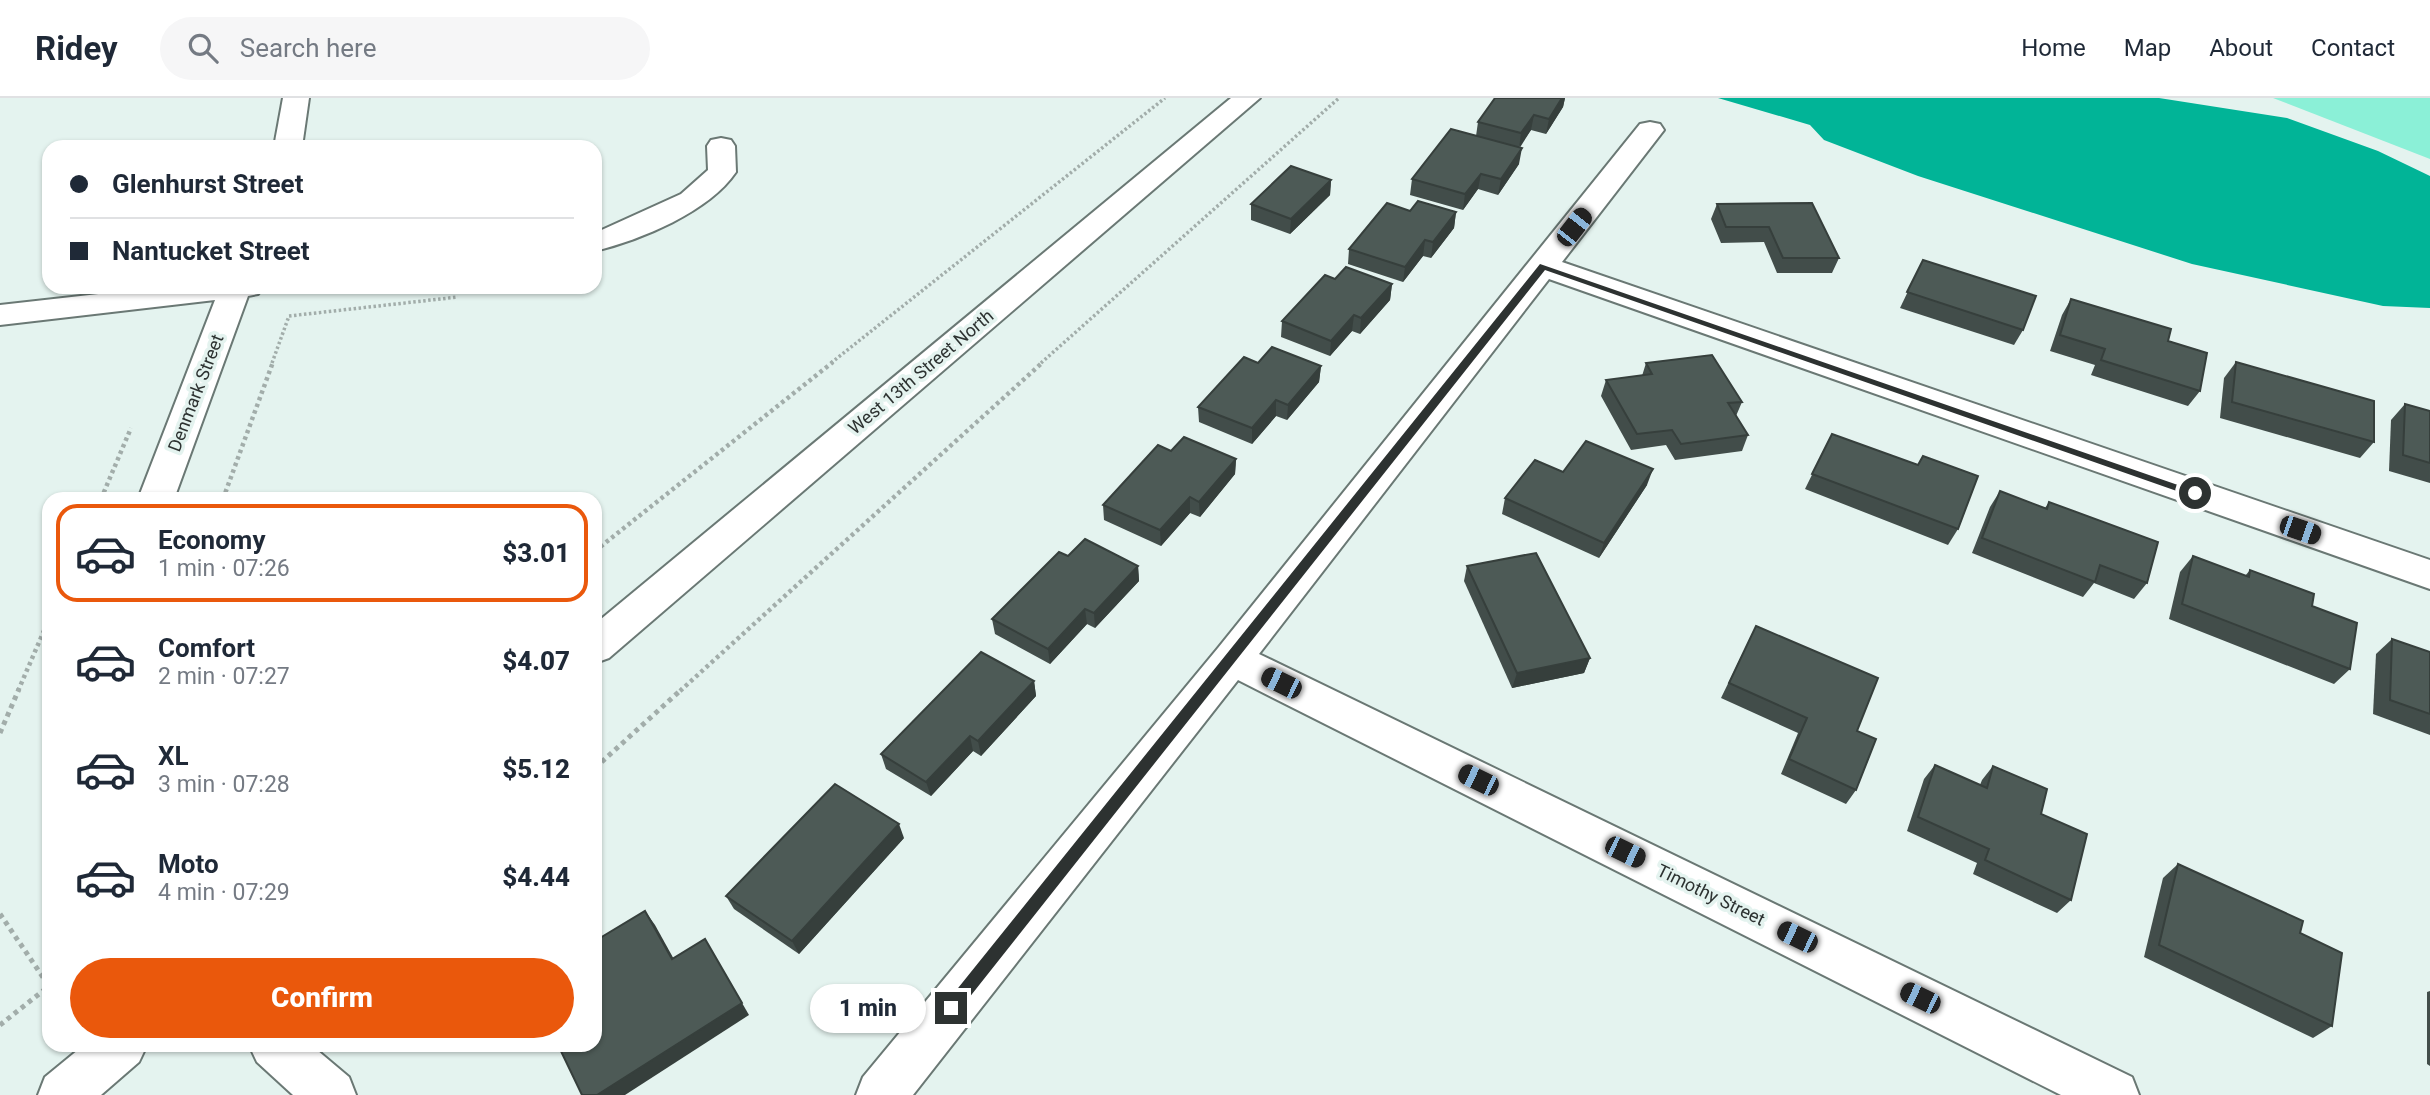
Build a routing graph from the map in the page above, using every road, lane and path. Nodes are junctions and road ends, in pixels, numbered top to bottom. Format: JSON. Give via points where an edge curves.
{"nodes":[{"id":1,"x":296,"y":98,"type":"edge"},
{"id":2,"x":1165,"y":98,"type":"edge"},
{"id":3,"x":1247,"y":98,"type":"edge"},
{"id":4,"x":1339,"y":98,"type":"edge"},
{"id":5,"x":1650,"y":130,"type":"dead end"},
{"id":6,"x":289,"y":140,"type":"edge"},
{"id":7,"x":721,"y":146,"type":"dead end"},
{"id":8,"x":602,"y":240,"type":"edge"},
{"id":9,"x":1543,"y":266,"type":"junction"},
{"id":10,"x":177,"y":294,"type":"edge"},
{"id":11,"x":236,"y":294,"type":"edge"},
{"id":12,"x":458,"y":297,"type":"dead end"},
{"id":13,"x":0,"y":314,"type":"edge"},
{"id":14,"x":131,"y":428,"type":"dead end"},
{"id":15,"x":104,"y":492,"type":"edge"},
{"id":16,"x":159,"y":492,"type":"edge"},
{"id":17,"x":226,"y":492,"type":"edge"},
{"id":18,"x":602,"y":545,"type":"edge"},
{"id":19,"x":2430,"y":575,"type":"edge"},
{"id":20,"x":42,"y":635,"type":"edge"},
{"id":21,"x":602,"y":641,"type":"edge"},
{"id":22,"x":1232,"y":659,"type":"junction"},
{"id":23,"x":0,"y":733,"type":"edge"},
{"id":24,"x":602,"y":762,"type":"edge"},
{"id":25,"x":0,"y":914,"type":"edge"},
{"id":26,"x":42,"y":976,"type":"edge"},
{"id":27,"x":42,"y":992,"type":"edge"},
{"id":28,"x":0,"y":1025,"type":"edge"},
{"id":29,"x":114,"y":1052,"type":"edge"},
{"id":30,"x":282,"y":1052,"type":"edge"},
{"id":31,"x":63,"y":1095,"type":"edge"},
{"id":32,"x":331,"y":1095,"type":"edge"},
{"id":33,"x":881,"y":1095,"type":"edge"},
{"id":34,"x":2114,"y":1095,"type":"edge"}],
"edges":[{"from":1,"to":6,"type":"street"},
{"from":2,"to":18,"type":"path"},
{"from":3,"to":21,"type":"street","name":"West 13th Street North"},
{"from":4,"to":24,"type":"path"},
{"from":5,"to":9,"type":"street"},
{"from":7,"to":8,"type":"street","via":[[722,172],[691,200]]},
{"from":9,"to":19,"type":"street"},
{"from":9,"to":22,"type":"street"},
{"from":10,"to":13,"type":"street"},
{"from":11,"to":16,"type":"street","name":"Denmark Street"},
{"from":12,"to":17,"type":"path","via":[[289,316]]},
{"from":14,"to":15,"type":"path"},
{"from":20,"to":23,"type":"path"},
{"from":22,"to":33,"type":"street"},
{"from":22,"to":34,"type":"street","name":"Timothy Street"},
{"from":25,"to":26,"type":"path"},
{"from":27,"to":28,"type":"path"},
{"from":29,"to":31,"type":"street"},
{"from":30,"to":32,"type":"street"}]}
